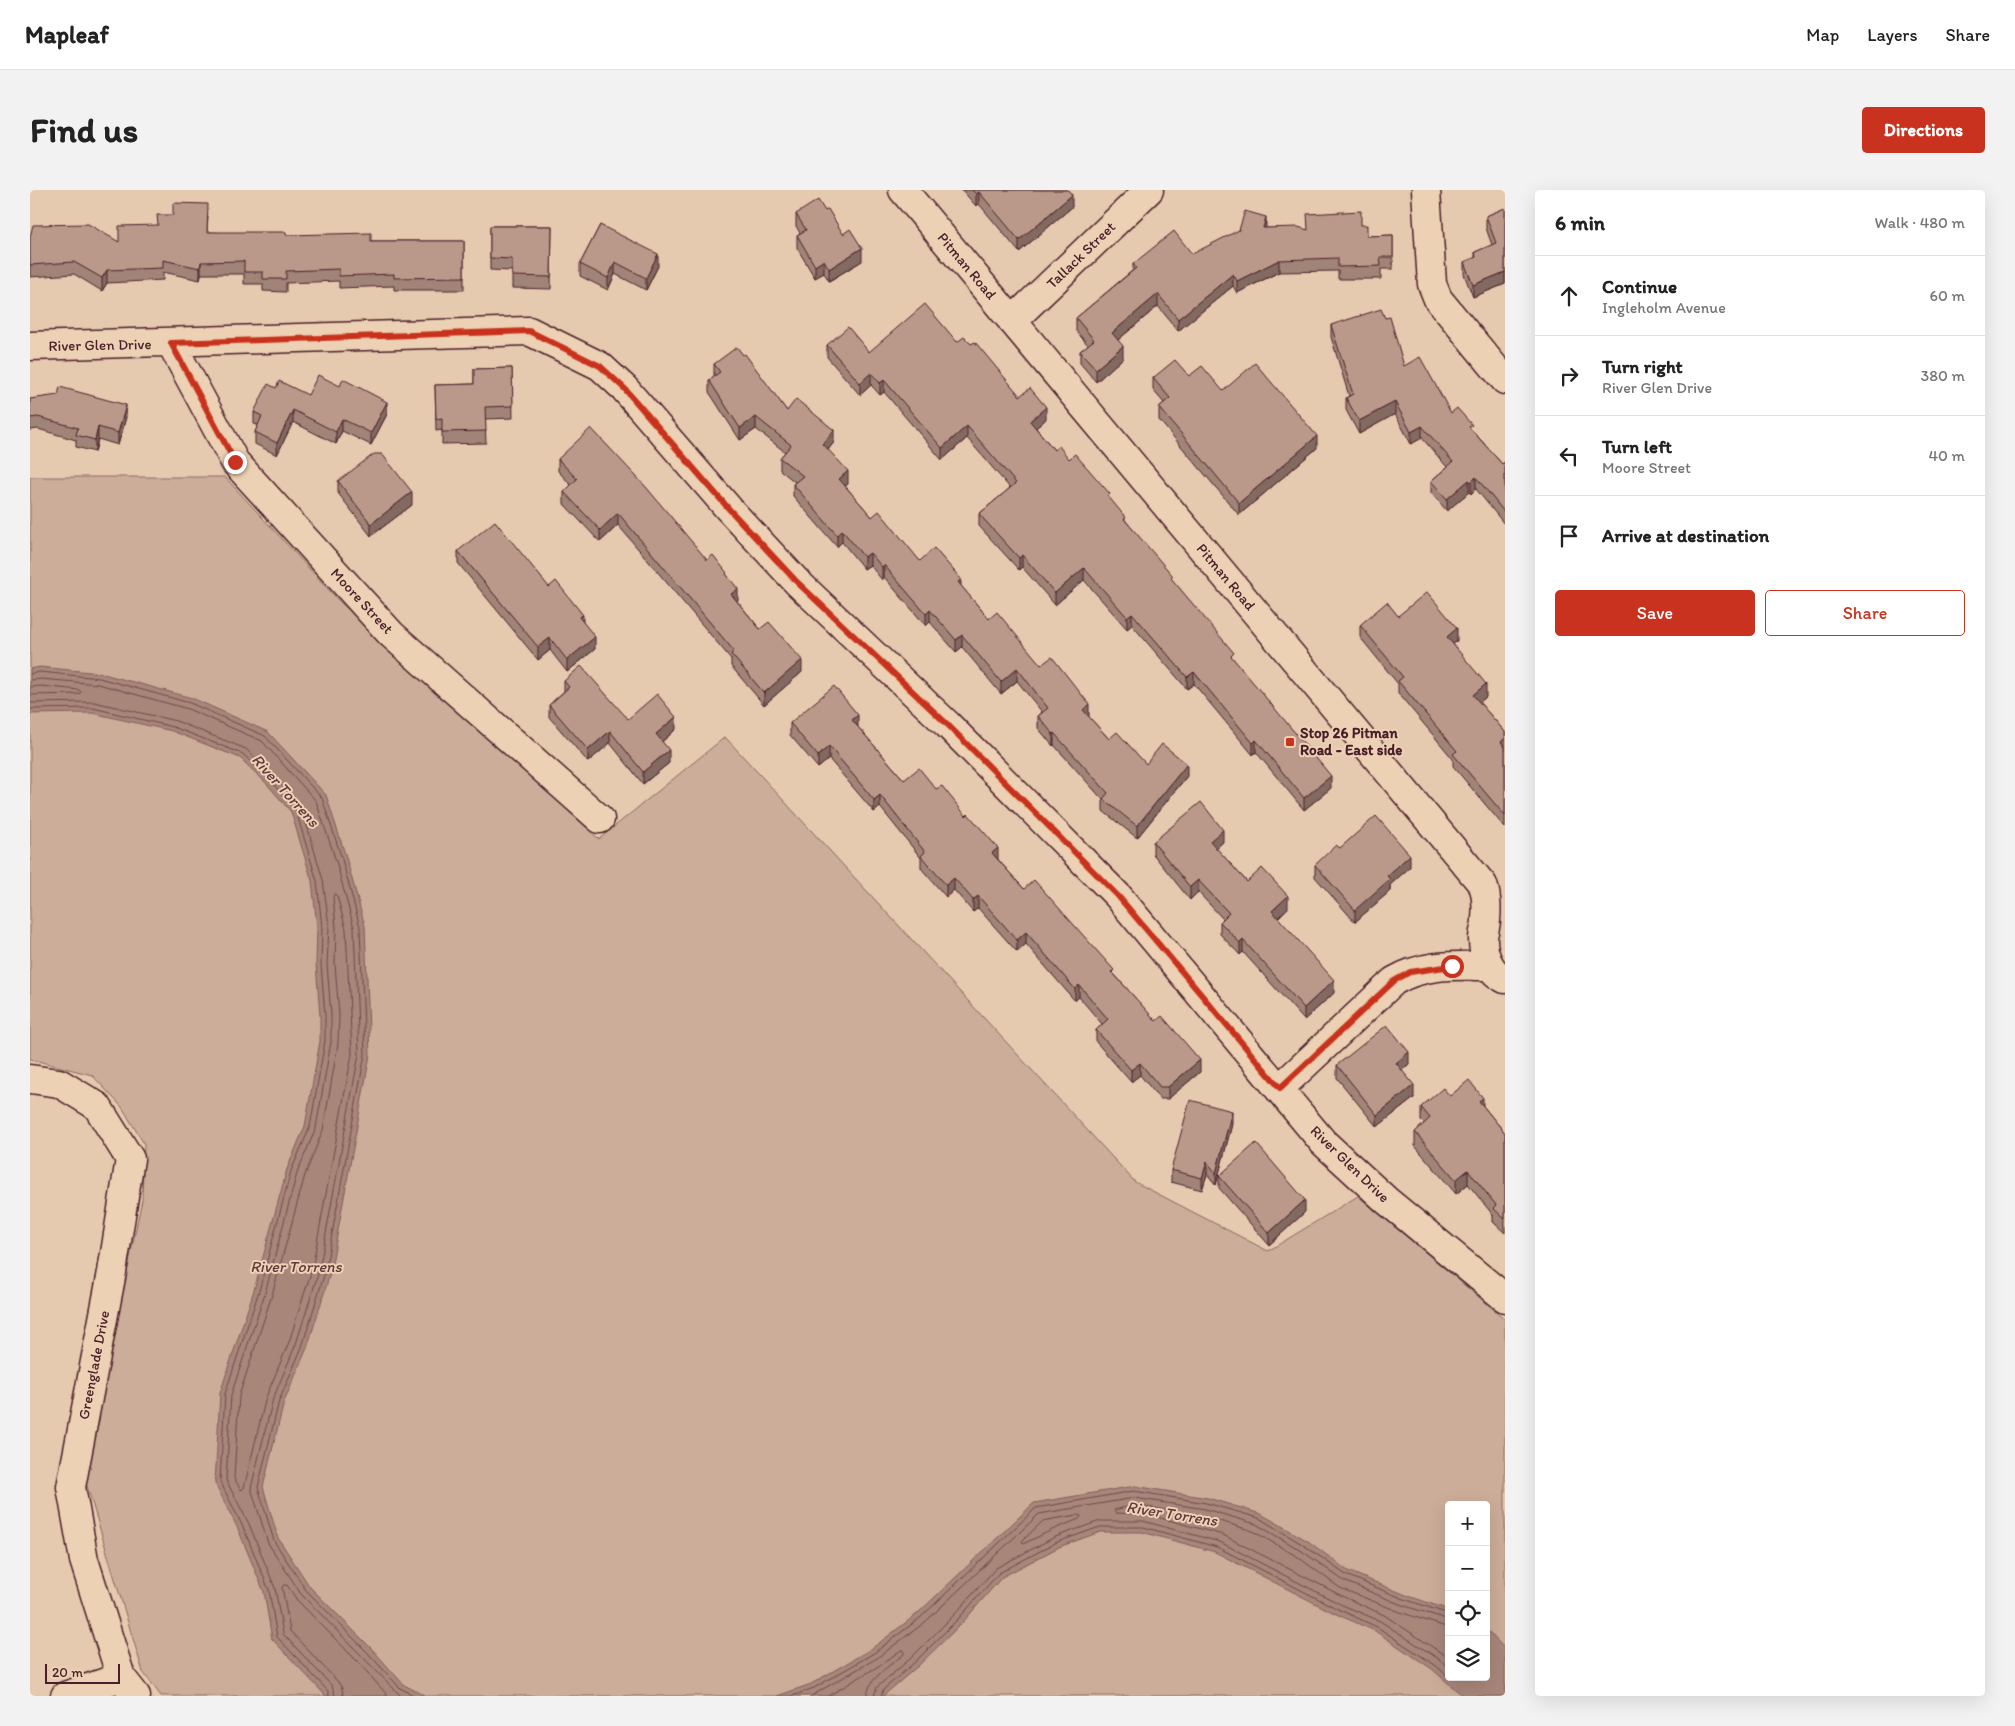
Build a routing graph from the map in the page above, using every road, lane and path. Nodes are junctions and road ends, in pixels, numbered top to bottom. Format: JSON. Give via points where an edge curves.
{"nodes":[{"id":1,"x":903,"y":190,"type":"edge"},
{"id":2,"x":1149,"y":190,"type":"edge"},
{"id":3,"x":1426,"y":190,"type":"edge"},
{"id":4,"x":1012,"y":321,"type":"junction"},
{"id":5,"x":171,"y":343,"type":"junction"},
{"id":6,"x":30,"y":346,"type":"edge"},
{"id":7,"x":1505,"y":380,"type":"edge"},
{"id":8,"x":600,"y":818,"type":"dead end"},
{"id":9,"x":1497,"y":973,"type":"edge"},
{"id":10,"x":30,"y":1079,"type":"edge"},
{"id":11,"x":1280,"y":1088,"type":"junction"},
{"id":12,"x":1505,"y":1298,"type":"edge"},
{"id":13,"x":129,"y":1686,"type":"edge"},
{"id":14,"x":65,"y":1696,"type":"edge"}],
"edges":[{"from":1,"to":4,"type":"street","name":"Pitman Road"},
{"from":2,"to":4,"type":"street","name":"Tallack Street"},
{"from":3,"to":7,"type":"street","via":[[1432,284],[1438,299]]},
{"from":4,"to":9,"type":"street","name":"Pitman Road","via":[[1483,885],[1487,906],[1483,938],[1485,951]]},
{"from":5,"to":6,"type":"street","name":"River Glen Drive"},
{"from":5,"to":8,"type":"street","name":"Moore Street","via":[[235,462],[391,634]]},
{"from":5,"to":11,"type":"street","name":"River Glen Drive","via":[[529,331],[600,366],[624,388],[797,582],[948,725],[1118,896]]},
{"from":9,"to":11,"type":"street","via":[[1452,966],[1410,972],[1394,981]]},
{"from":10,"to":13,"type":"street","name":"Greenglade Drive","via":[[59,1083],[97,1106],[130,1159],[71,1487],[84,1560]]},
{"from":11,"to":12,"type":"street","name":"River Glen Drive","via":[[1323,1142],[1344,1162]]},
{"from":13,"to":14,"type":"street"}]}
